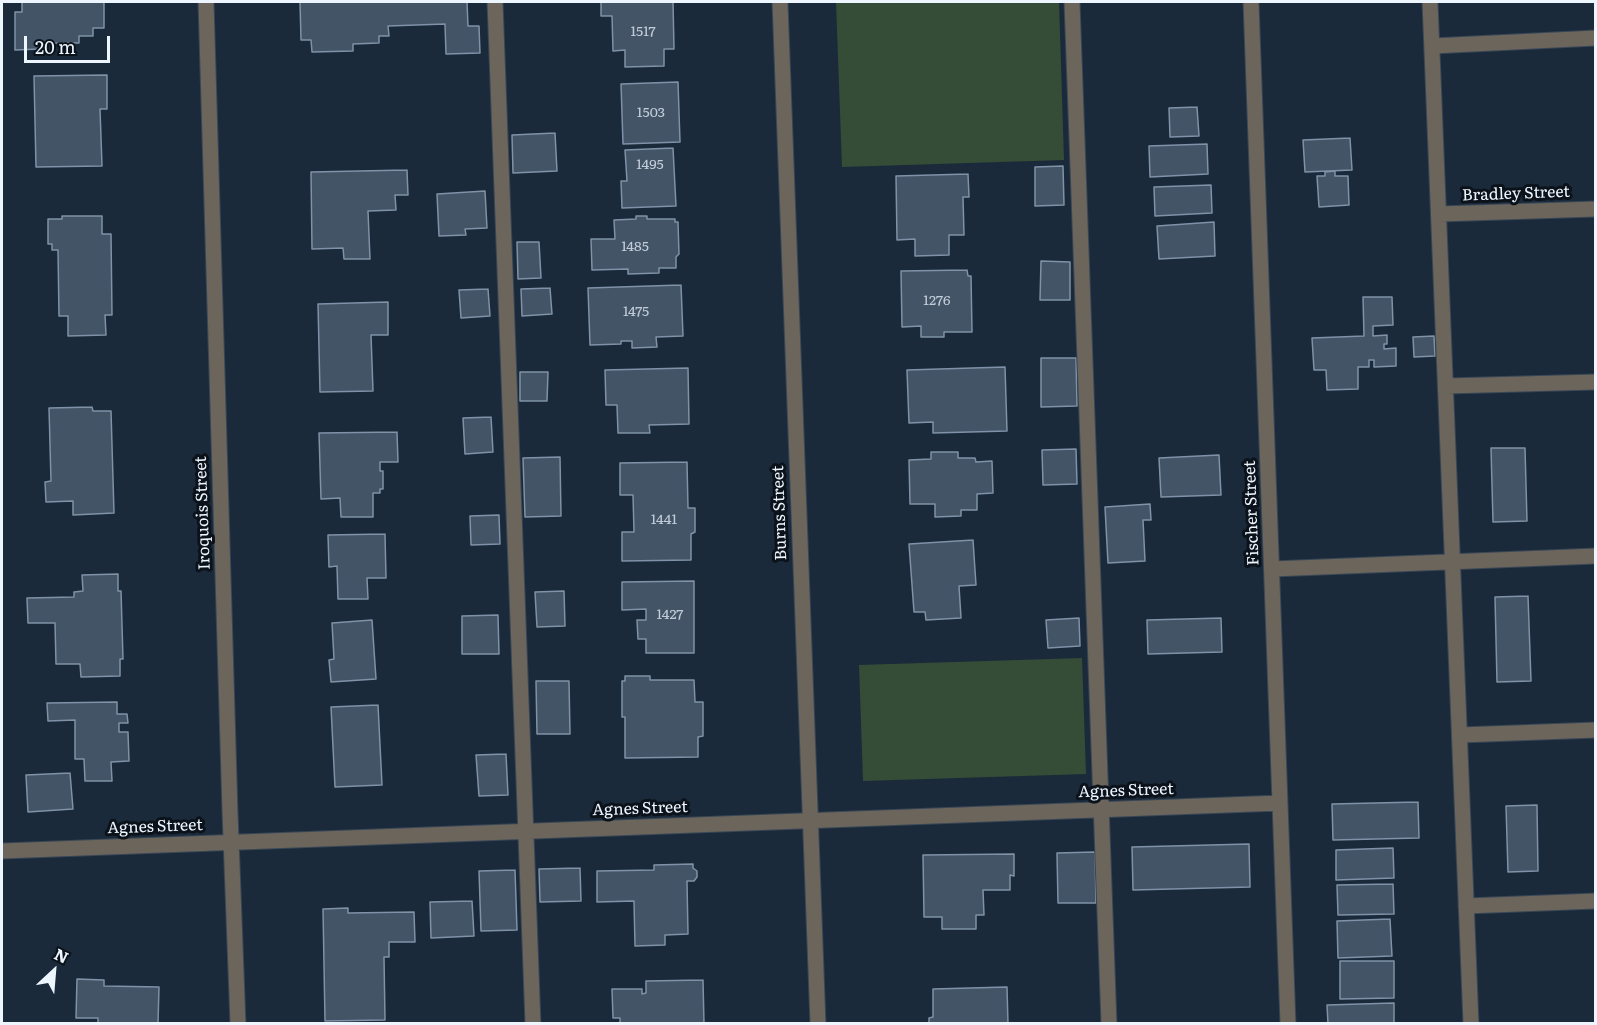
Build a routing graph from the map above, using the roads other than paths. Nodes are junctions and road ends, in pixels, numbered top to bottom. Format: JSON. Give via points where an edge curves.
{"nodes":[{"id":1,"x":206,"y":2,"type":"edge"},
{"id":2,"x":495,"y":2,"type":"edge"},
{"id":3,"x":780,"y":2,"type":"edge"},
{"id":4,"x":1072,"y":2,"type":"edge"},
{"id":5,"x":1251,"y":2,"type":"edge"},
{"id":6,"x":1430,"y":2,"type":"edge"},
{"id":7,"x":1596,"y":38,"type":"edge"},
{"id":8,"x":1432,"y":46,"type":"junction"},
{"id":9,"x":1596,"y":209,"type":"edge"},
{"id":10,"x":1439,"y":214,"type":"junction"},
{"id":11,"x":1596,"y":382,"type":"edge"},
{"id":12,"x":1446,"y":386,"type":"junction"},
{"id":13,"x":1596,"y":556,"type":"edge"},
{"id":14,"x":1453,"y":562,"type":"junction"},
{"id":15,"x":1272,"y":569,"type":"junction"},
{"id":16,"x":1596,"y":730,"type":"edge"},
{"id":17,"x":1460,"y":735,"type":"junction"},
{"id":18,"x":1280,"y":803,"type":"junction"},
{"id":19,"x":1101,"y":810,"type":"junction"},
{"id":20,"x":809,"y":821,"type":"junction"},
{"id":21,"x":526,"y":832,"type":"junction"},
{"id":22,"x":231,"y":843,"type":"junction"},
{"id":23,"x":2,"y":851,"type":"edge"},
{"id":24,"x":1596,"y":901,"type":"edge"},
{"id":25,"x":1467,"y":906,"type":"junction"},
{"id":26,"x":238,"y":1023,"type":"edge"},
{"id":27,"x":533,"y":1023,"type":"edge"},
{"id":28,"x":818,"y":1023,"type":"edge"},
{"id":29,"x":1109,"y":1023,"type":"edge"},
{"id":30,"x":1288,"y":1023,"type":"edge"},
{"id":31,"x":1472,"y":1023,"type":"edge"}],
"edges":[{"from":1,"to":22,"type":"street","name":"Iroquois Street"},
{"from":2,"to":21,"type":"street"},
{"from":3,"to":20,"type":"street","name":"Burns Street"},
{"from":4,"to":19,"type":"street"},
{"from":5,"to":15,"type":"street","name":"Fischer Street"},
{"from":6,"to":8,"type":"street"},
{"from":7,"to":8,"type":"street"},
{"from":8,"to":10,"type":"street"},
{"from":9,"to":10,"type":"street","name":"Bradley Street"},
{"from":10,"to":12,"type":"street"},
{"from":11,"to":12,"type":"street"},
{"from":12,"to":14,"type":"street"},
{"from":13,"to":14,"type":"street"},
{"from":14,"to":15,"type":"street"},
{"from":14,"to":17,"type":"street"},
{"from":15,"to":18,"type":"street","name":"Fischer Street"},
{"from":16,"to":17,"type":"street"},
{"from":17,"to":25,"type":"street"},
{"from":18,"to":19,"type":"street","name":"Agnes Street"},
{"from":18,"to":30,"type":"street","name":"Fischer Street"},
{"from":19,"to":20,"type":"street","name":"Agnes Street"},
{"from":19,"to":29,"type":"street"},
{"from":20,"to":21,"type":"street","name":"Agnes Street"},
{"from":20,"to":28,"type":"street","name":"Burns Street"},
{"from":21,"to":22,"type":"street","name":"Agnes Street"},
{"from":21,"to":27,"type":"street"},
{"from":22,"to":23,"type":"street","name":"Agnes Street"},
{"from":22,"to":26,"type":"street","name":"Iroquois Street"},
{"from":24,"to":25,"type":"street"},
{"from":25,"to":31,"type":"street"}]}
